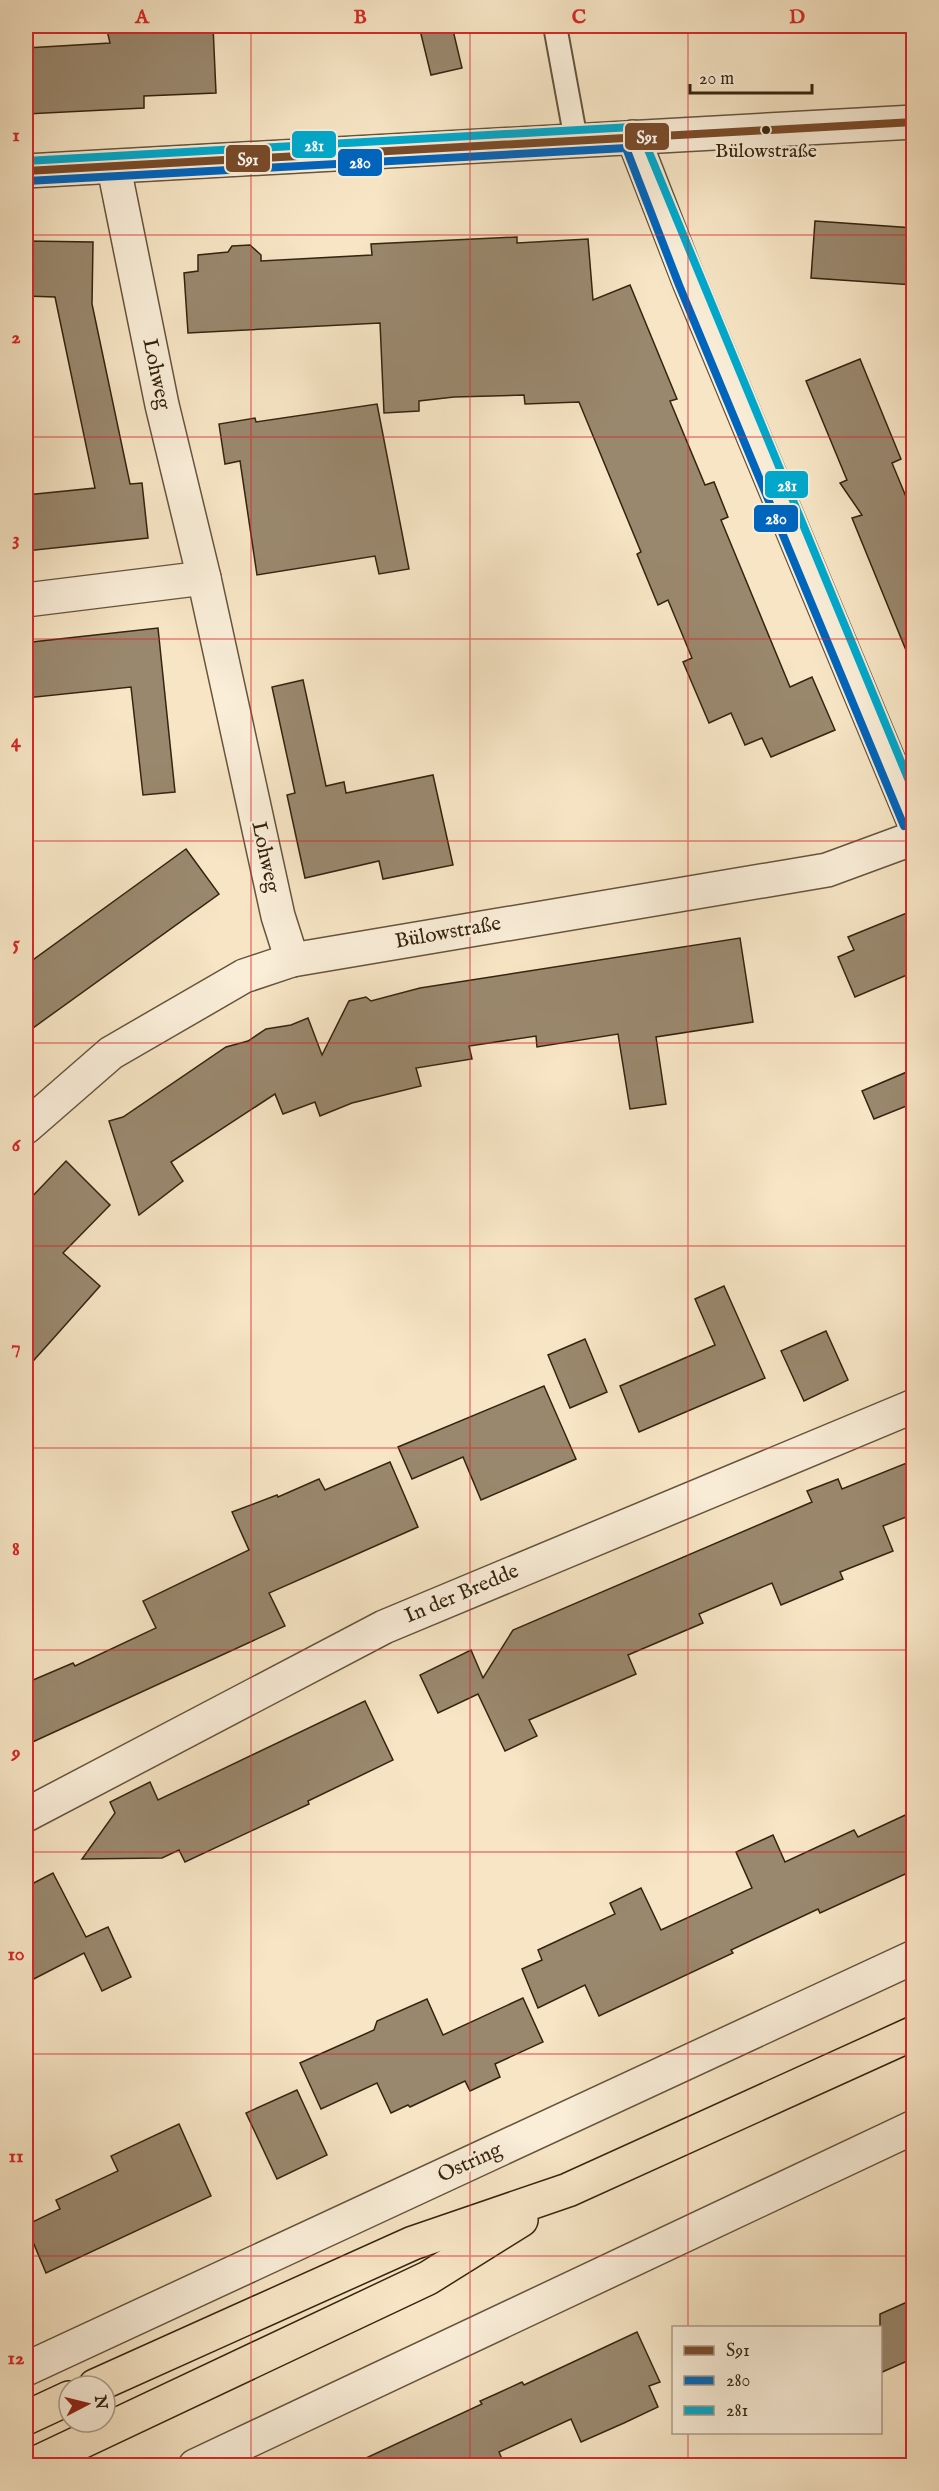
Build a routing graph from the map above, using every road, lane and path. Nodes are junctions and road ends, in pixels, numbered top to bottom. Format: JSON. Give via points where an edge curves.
{"nodes":[{"id":1,"x":555,"y":26,"type":"edge"},
{"id":2,"x":914,"y":122,"type":"edge"},
{"id":3,"x":633,"y":137,"type":"junction"},
{"id":4,"x":576,"y":140,"type":"junction"},
{"id":5,"x":114,"y":168,"type":"junction"},
{"id":6,"x":26,"y":171,"type":"edge"},
{"id":7,"x":204,"y":578,"type":"junction"},
{"id":8,"x":26,"y":600,"type":"edge"},
{"id":9,"x":914,"y":822,"type":"edge"},
{"id":10,"x":914,"y":838,"type":"edge"},
{"id":11,"x":292,"y":960,"type":"junction"},
{"id":12,"x":26,"y":1127,"type":"edge"},
{"id":13,"x":914,"y":1406,"type":"edge"},
{"id":14,"x":26,"y":1815,"type":"edge"},
{"id":15,"x":914,"y":1958,"type":"edge"},
{"id":16,"x":914,"y":2033,"type":"edge"},
{"id":17,"x":914,"y":2127,"type":"edge"},
{"id":18,"x":568,"y":2190,"type":"junction"},
{"id":19,"x":26,"y":2369,"type":"edge"},
{"id":20,"x":117,"y":2376,"type":"edge"},
{"id":21,"x":57,"y":2404,"type":"edge"},
{"id":22,"x":26,"y":2418,"type":"edge"},
{"id":23,"x":30,"y":2466,"type":"edge"},
{"id":24,"x":195,"y":2466,"type":"edge"}],
"edges":[{"from":1,"to":4,"type":"lane"},
{"from":2,"to":3,"type":"street"},
{"from":3,"to":4,"type":"street"},
{"from":3,"to":9,"type":"street"},
{"from":4,"to":5,"type":"street"},
{"from":5,"to":6,"type":"street"},
{"from":5,"to":7,"type":"street","name":"Lohweg","via":[[162,405]]},
{"from":7,"to":8,"type":"street"},
{"from":7,"to":11,"type":"street","name":"Lohweg","via":[[276,905]]},
{"from":10,"to":11,"type":"street","name":"Bülowstraße","via":[[827,870]]},
{"from":11,"to":12,"type":"street","name":"Bülowstraße","via":[[244,976],[111,1053]]},
{"from":13,"to":14,"type":"street","name":"In der Bredde","via":[[384,1626]]},
{"from":15,"to":19,"type":"street","name":"Ostring"},
{"from":16,"to":18,"type":"main road"},
{"from":17,"to":24,"type":"street"},
{"from":18,"to":20,"type":"main road","via":[[413,2244]]},
{"from":18,"to":23,"type":"main road","via":[[428,2278]]},
{"from":21,"to":22,"type":"main road"}]}
